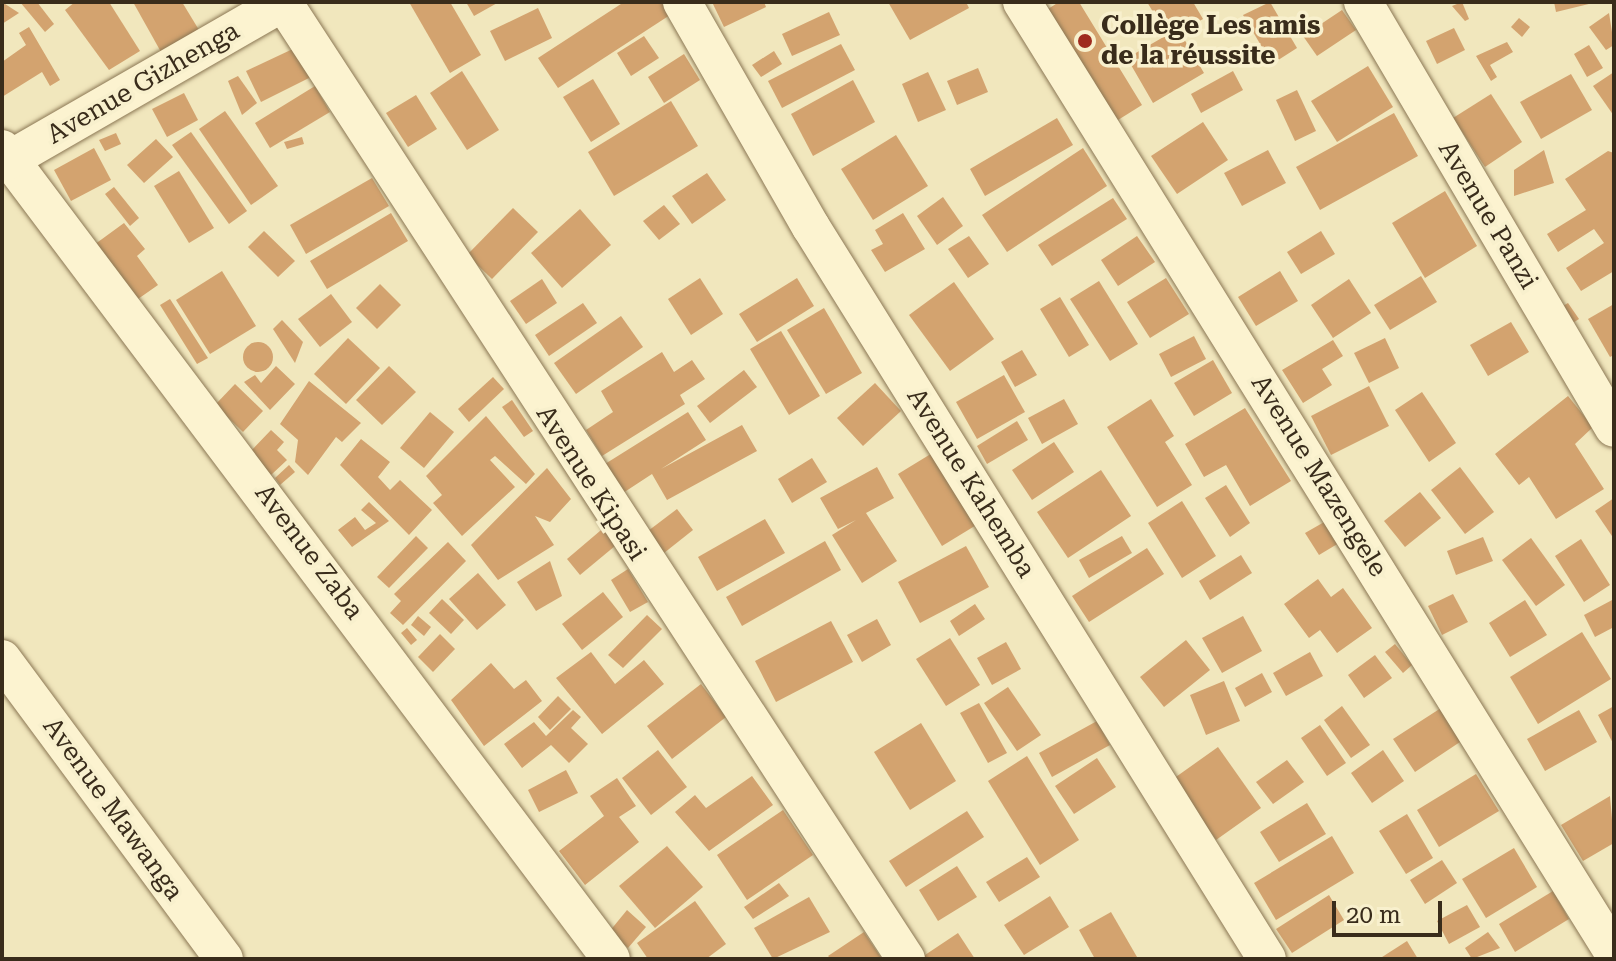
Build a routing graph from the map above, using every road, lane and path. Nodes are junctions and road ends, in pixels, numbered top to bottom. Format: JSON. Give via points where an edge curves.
{"nodes":[{"id":1,"x":283,"y":2,"type":"edge"},
{"id":2,"x":682,"y":2,"type":"edge"},
{"id":3,"x":1022,"y":2,"type":"edge"},
{"id":4,"x":1363,"y":2,"type":"edge"},
{"id":5,"x":5,"y":157,"type":"edge"},
{"id":6,"x":1614,"y":428,"type":"edge"},
{"id":7,"x":2,"y":659,"type":"edge"},
{"id":8,"x":1614,"y":953,"type":"edge"},
{"id":9,"x":224,"y":959,"type":"edge"},
{"id":10,"x":611,"y":959,"type":"edge"},
{"id":11,"x":906,"y":959,"type":"edge"},
{"id":12,"x":1267,"y":959,"type":"edge"}],
"edges":[{"from":1,"to":5,"type":"street","name":"Avenue Gizhenga"},
{"from":1,"to":11,"type":"street","name":"Avenue Kipasi"},
{"from":2,"to":12,"type":"street","name":"Avenue Kahemba","via":[[811,227]]},
{"from":3,"to":8,"type":"street","name":"Avenue Mazengele"},
{"from":4,"to":6,"type":"street","name":"Avenue Panzi"},
{"from":5,"to":10,"type":"street","name":"Avenue Zaba"},
{"from":7,"to":9,"type":"street","name":"Avenue Mawanga"}]}
